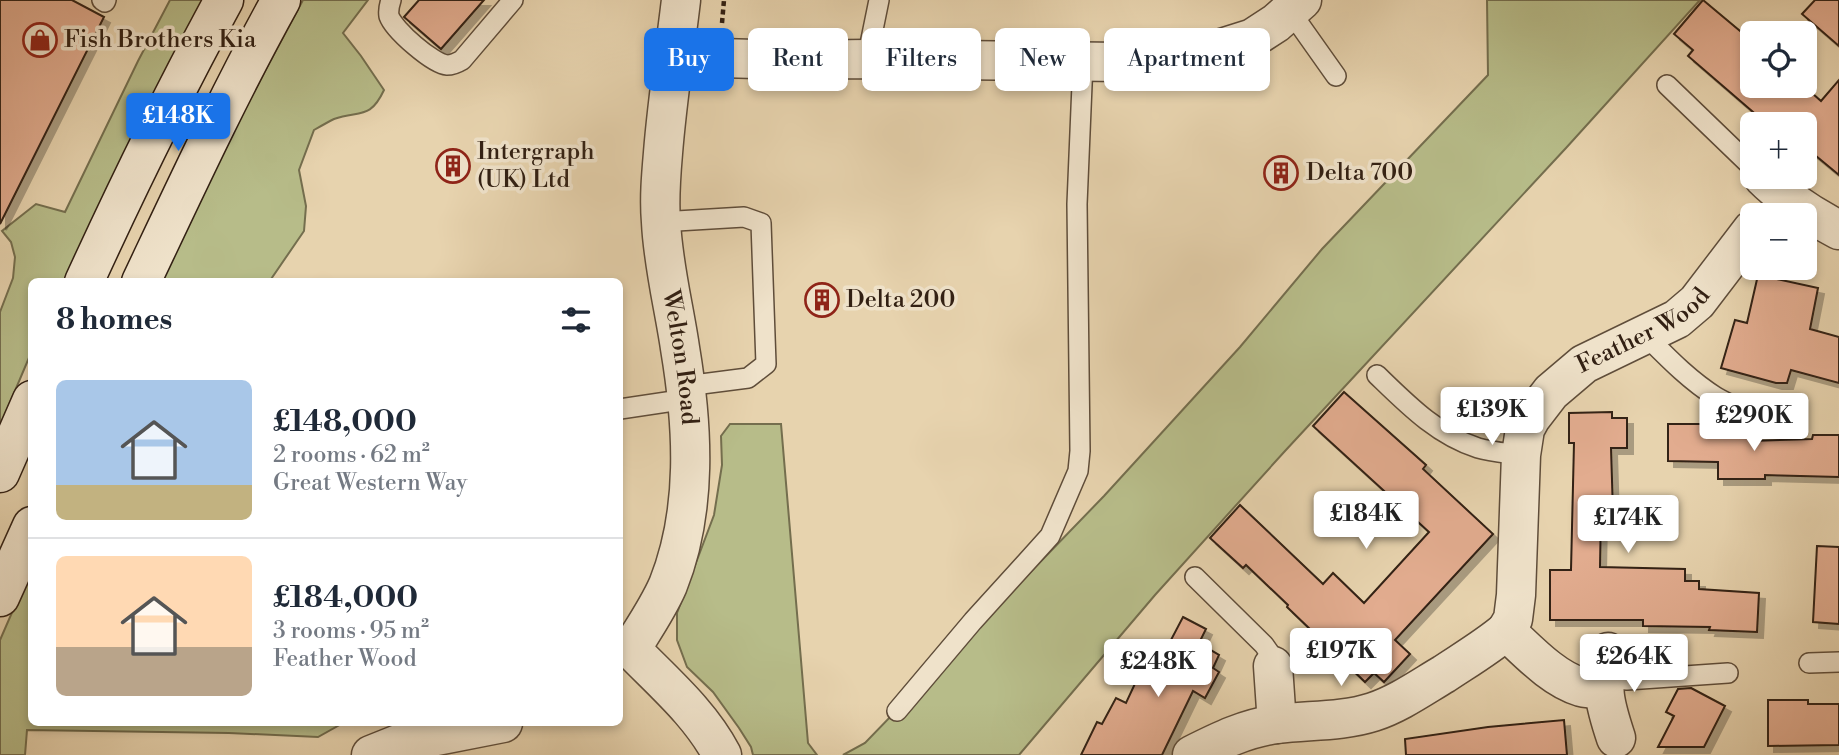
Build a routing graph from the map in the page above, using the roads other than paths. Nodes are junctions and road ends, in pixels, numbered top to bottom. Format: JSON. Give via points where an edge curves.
{"nodes":[{"id":1,"x":224,"y":0,"type":"edge"},
{"id":2,"x":281,"y":0,"type":"edge"},
{"id":3,"x":391,"y":0,"type":"edge"},
{"id":4,"x":513,"y":0,"type":"edge"},
{"id":5,"x":681,"y":0,"type":"edge"},
{"id":6,"x":879,"y":0,"type":"edge"},
{"id":7,"x":1296,"y":6,"type":"edge"},
{"id":8,"x":677,"y":28,"type":"edge"},
{"id":9,"x":873,"y":28,"type":"edge"},
{"id":10,"x":734,"y":58,"type":"edge"},
{"id":11,"x":862,"y":59,"type":"edge"},
{"id":12,"x":1090,"y":61,"type":"edge"},
{"id":13,"x":1336,"y":76,"type":"dead end"},
{"id":14,"x":1667,"y":85,"type":"dead end"},
{"id":15,"x":670,"y":91,"type":"edge"},
{"id":16,"x":1082,"y":91,"type":"edge"},
{"id":17,"x":1740,"y":161,"type":"edge"},
{"id":18,"x":1770,"y":189,"type":"edge"},
{"id":19,"x":660,"y":222,"type":"junction"},
{"id":20,"x":1839,"y":230,"type":"edge"},
{"id":21,"x":1740,"y":246,"type":"edge"},
{"id":22,"x":86,"y":278,"type":"edge"},
{"id":23,"x":143,"y":278,"type":"edge"},
{"id":24,"x":1645,"y":335,"type":"junction"},
{"id":25,"x":1377,"y":375,"type":"dead end"},
{"id":26,"x":686,"y":393,"type":"junction"},
{"id":27,"x":623,"y":408,"type":"edge"},
{"id":28,"x":28,"y":409,"type":"edge"},
{"id":29,"x":1777,"y":424,"type":"dead end"},
{"id":30,"x":1521,"y":455,"type":"junction"},
{"id":31,"x":0,"y":473,"type":"edge"},
{"id":32,"x":28,"y":535,"type":"edge"},
{"id":33,"x":1195,"y":577,"type":"dead end"},
{"id":34,"x":0,"y":597,"type":"edge"},
{"id":35,"x":1506,"y":631,"type":"junction"},
{"id":36,"x":625,"y":655,"type":"edge"},
{"id":37,"x":1839,"y":662,"type":"edge"},
{"id":38,"x":1809,"y":663,"type":"dead end"},
{"id":39,"x":1273,"y":666,"type":"joint"},
{"id":40,"x":1605,"y":673,"type":"junction"},
{"id":41,"x":1728,"y":673,"type":"dead end"},
{"id":42,"x":897,"y":711,"type":"dead end"},
{"id":43,"x":1277,"y":724,"type":"junction"},
{"id":44,"x":488,"y":726,"type":"edge"},
{"id":45,"x":1616,"y":738,"type":"dead end"},
{"id":46,"x":371,"y":755,"type":"edge"},
{"id":47,"x":722,"y":755,"type":"edge"},
{"id":48,"x":1192,"y":755,"type":"edge"}],
"edges":[{"from":1,"to":22,"type":"street","via":[[137,167]]},
{"from":2,"to":23,"type":"street"},
{"from":3,"to":4,"type":"lane","via":[[388,9],[394,26],[431,58],[449,65],[462,60]]},
{"from":5,"to":8,"type":"street","name":"Welton Road"},
{"from":6,"to":9,"type":"lane"},
{"from":7,"to":12,"type":"street","via":[[1253,37],[1215,50],[1180,58]]},
{"from":7,"to":13,"type":"lane"},
{"from":10,"to":11,"type":"street"},
{"from":14,"to":17,"type":"lane"},
{"from":15,"to":19,"type":"street","name":"Welton Road"},
{"from":16,"to":42,"type":"lane","via":[[1077,204],[1078,471],[1050,536]]},
{"from":18,"to":20,"type":"street"},
{"from":19,"to":26,"type":"street","name":"Welton Road"},
{"from":19,"to":26,"type":"lane","via":[[744,217],[761,223],[766,364],[748,378]]},
{"from":21,"to":24,"type":"street","name":"Feather Wood","via":[[1697,302],[1677,319]]},
{"from":24,"to":29,"type":"lane","via":[[1716,397]]},
{"from":24,"to":30,"type":"street","name":"Feather Wood","via":[[1584,364],[1551,392],[1525,429]]},
{"from":25,"to":30,"type":"lane","via":[[1434,426],[1479,448]]},
{"from":26,"to":27,"type":"lane"},
{"from":26,"to":36,"type":"street","name":"Welton Road","via":[[690,481],[679,549],[658,604]]},
{"from":28,"to":31,"type":"street"},
{"from":30,"to":35,"type":"street","name":"Feather Wood","via":[[1516,595],[1513,619]]},
{"from":32,"to":34,"type":"street"},
{"from":33,"to":39,"type":"lane","via":[[1264,645]]},
{"from":35,"to":40,"type":"street","via":[[1569,682],[1582,687]]},
{"from":35,"to":43,"type":"street","via":[[1425,686],[1375,711]]},
{"from":36,"to":47,"type":"street","name":"Welton Road","via":[[684,702]]},
{"from":37,"to":38,"type":"lane"},
{"from":39,"to":43,"type":"street"},
{"from":40,"to":41,"type":"lane","via":[[1627,680]]},
{"from":40,"to":45,"type":"street","via":[[1606,708]]},
{"from":43,"to":48,"type":"street","via":[[1238,733]]},
{"from":44,"to":46,"type":"street","via":[[401,743]]}]}
